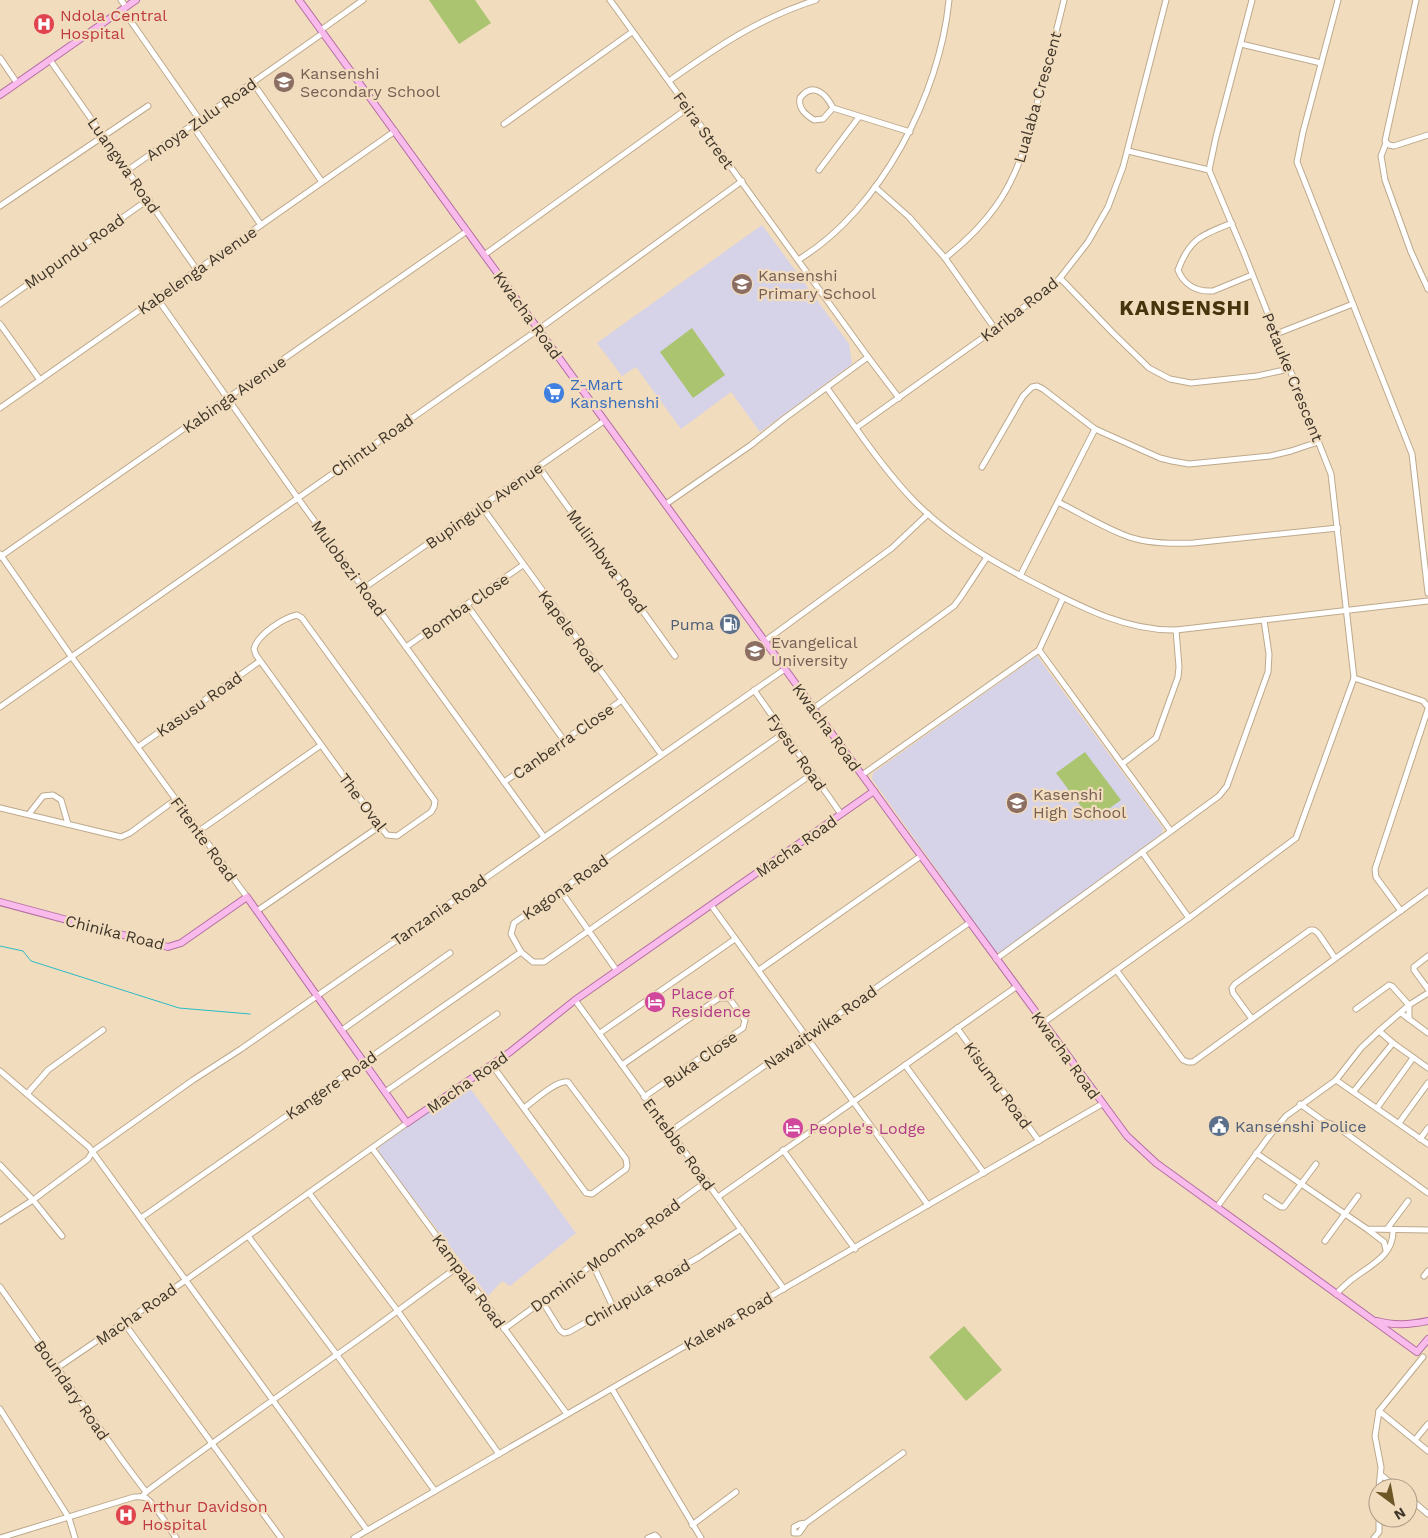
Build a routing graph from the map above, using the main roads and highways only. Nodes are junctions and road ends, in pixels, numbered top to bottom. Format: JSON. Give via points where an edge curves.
{"nodes":[{"id":1,"x":136,"y":0,"type":"edge"},
{"id":2,"x":299,"y":0,"type":"edge"},
{"id":3,"x":0,"y":95,"type":"edge"},
{"id":4,"x":874,"y":791,"type":"junction"},
{"id":5,"x":246,"y":897,"type":"joint"},
{"id":6,"x":0,"y":902,"type":"edge"},
{"id":7,"x":407,"y":1123,"type":"joint"},
{"id":8,"x":1371,"y":1319,"type":"junction"},
{"id":9,"x":1428,"y":1321,"type":"edge"},
{"id":10,"x":1428,"y":1339,"type":"edge"}],
"edges":[{"from":1,"to":3,"type":"main road"},
{"from":2,"to":4,"type":"main road","name":"Kwacha Road"},
{"from":4,"to":7,"type":"main road","name":"Macha Road"},
{"from":4,"to":8,"type":"main road","name":"Kwacha Road","via":[[1102,1104],[1140,1150]]},
{"from":5,"to":6,"type":"main road","name":"Chinika Road","via":[[181,943],[168,947]]},
{"from":5,"to":7,"type":"main road","name":"Fitente Road"},
{"from":8,"to":9,"type":"main road","via":[[1395,1325]]},
{"from":8,"to":10,"type":"main road","name":"Kwacha Road","via":[[1417,1352]]}]}
